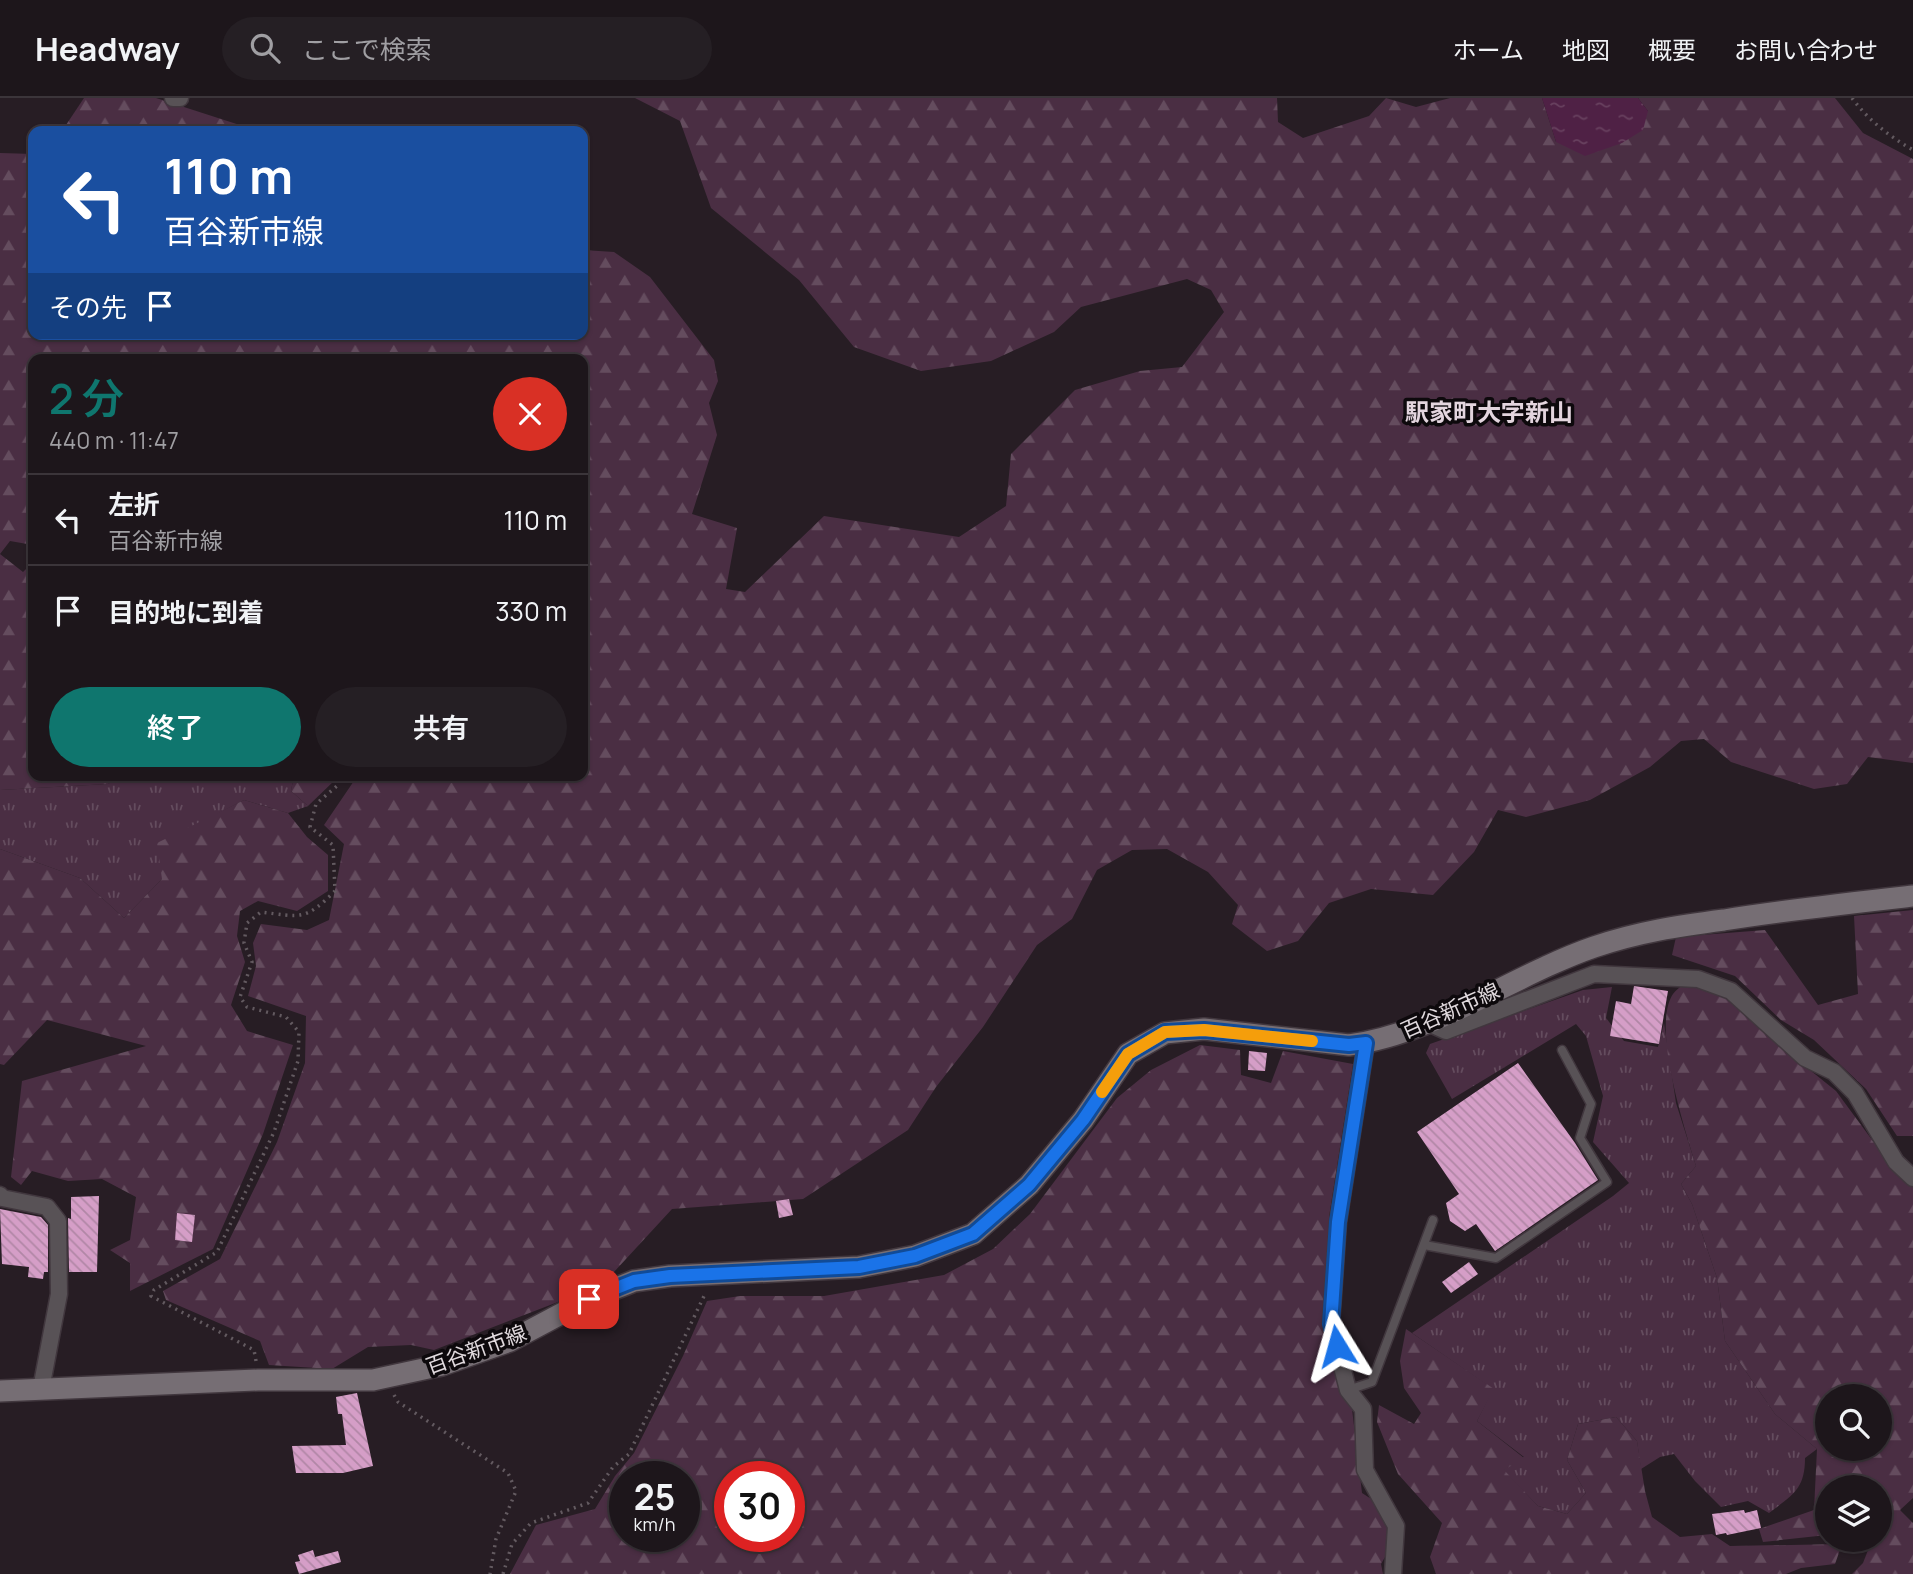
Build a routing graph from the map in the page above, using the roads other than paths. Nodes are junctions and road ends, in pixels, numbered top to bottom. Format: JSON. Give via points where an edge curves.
{"nodes":[{"id":1,"x":173,"y":98,"type":"edge"},
{"id":2,"x":180,"y":98,"type":"edge"},
{"id":3,"x":1913,"y":896,"type":"edge"},
{"id":4,"x":1426,"y":1022,"type":"junction"},
{"id":5,"x":1366,"y":1043,"type":"junction"},
{"id":6,"x":1562,"y":1050,"type":"dead end"},
{"id":7,"x":1913,"y":1178,"type":"edge"},
{"id":8,"x":0,"y":1195,"type":"edge"},
{"id":9,"x":1433,"y":1220,"type":"dead end"},
{"id":10,"x":1423,"y":1245,"type":"junction"},
{"id":11,"x":41,"y":1389,"type":"junction"},
{"id":12,"x":1348,"y":1390,"type":"junction"},
{"id":13,"x":0,"y":1391,"type":"edge"},
{"id":14,"x":1393,"y":1574,"type":"edge"}],
"edges":[{"from":1,"to":2,"type":"street"},
{"from":3,"to":4,"type":"main road","name":"百谷新市線","via":[[1640,932],[1591,948]]},
{"from":4,"to":5,"type":"main road","name":"百谷新市線"},
{"from":4,"to":7,"type":"street","via":[[1446,1031],[1594,974],[1698,979],[1731,991],[1805,1058],[1834,1072],[1855,1093],[1896,1162]]},
{"from":5,"to":11,"type":"main road","name":"百谷新市線","via":[[1204,1030],[1165,1032],[1128,1054],[1083,1120],[1029,1185],[973,1234],[915,1256],[859,1267],[634,1281],[510,1341],[442,1365],[373,1380]]},
{"from":5,"to":12,"type":"street","via":[[1338,1222],[1331,1324]]},
{"from":6,"to":10,"type":"lane","via":[[1591,1104],[1580,1138],[1607,1182],[1496,1258]]},
{"from":8,"to":11,"type":"street","via":[[47,1207],[58,1221],[59,1294]]},
{"from":9,"to":10,"type":"lane"},
{"from":10,"to":12,"type":"lane","via":[[1372,1382]]},
{"from":11,"to":13,"type":"main road","name":"百谷新市線"},
{"from":12,"to":14,"type":"street","via":[[1363,1409],[1366,1470],[1396,1526]]}]}
